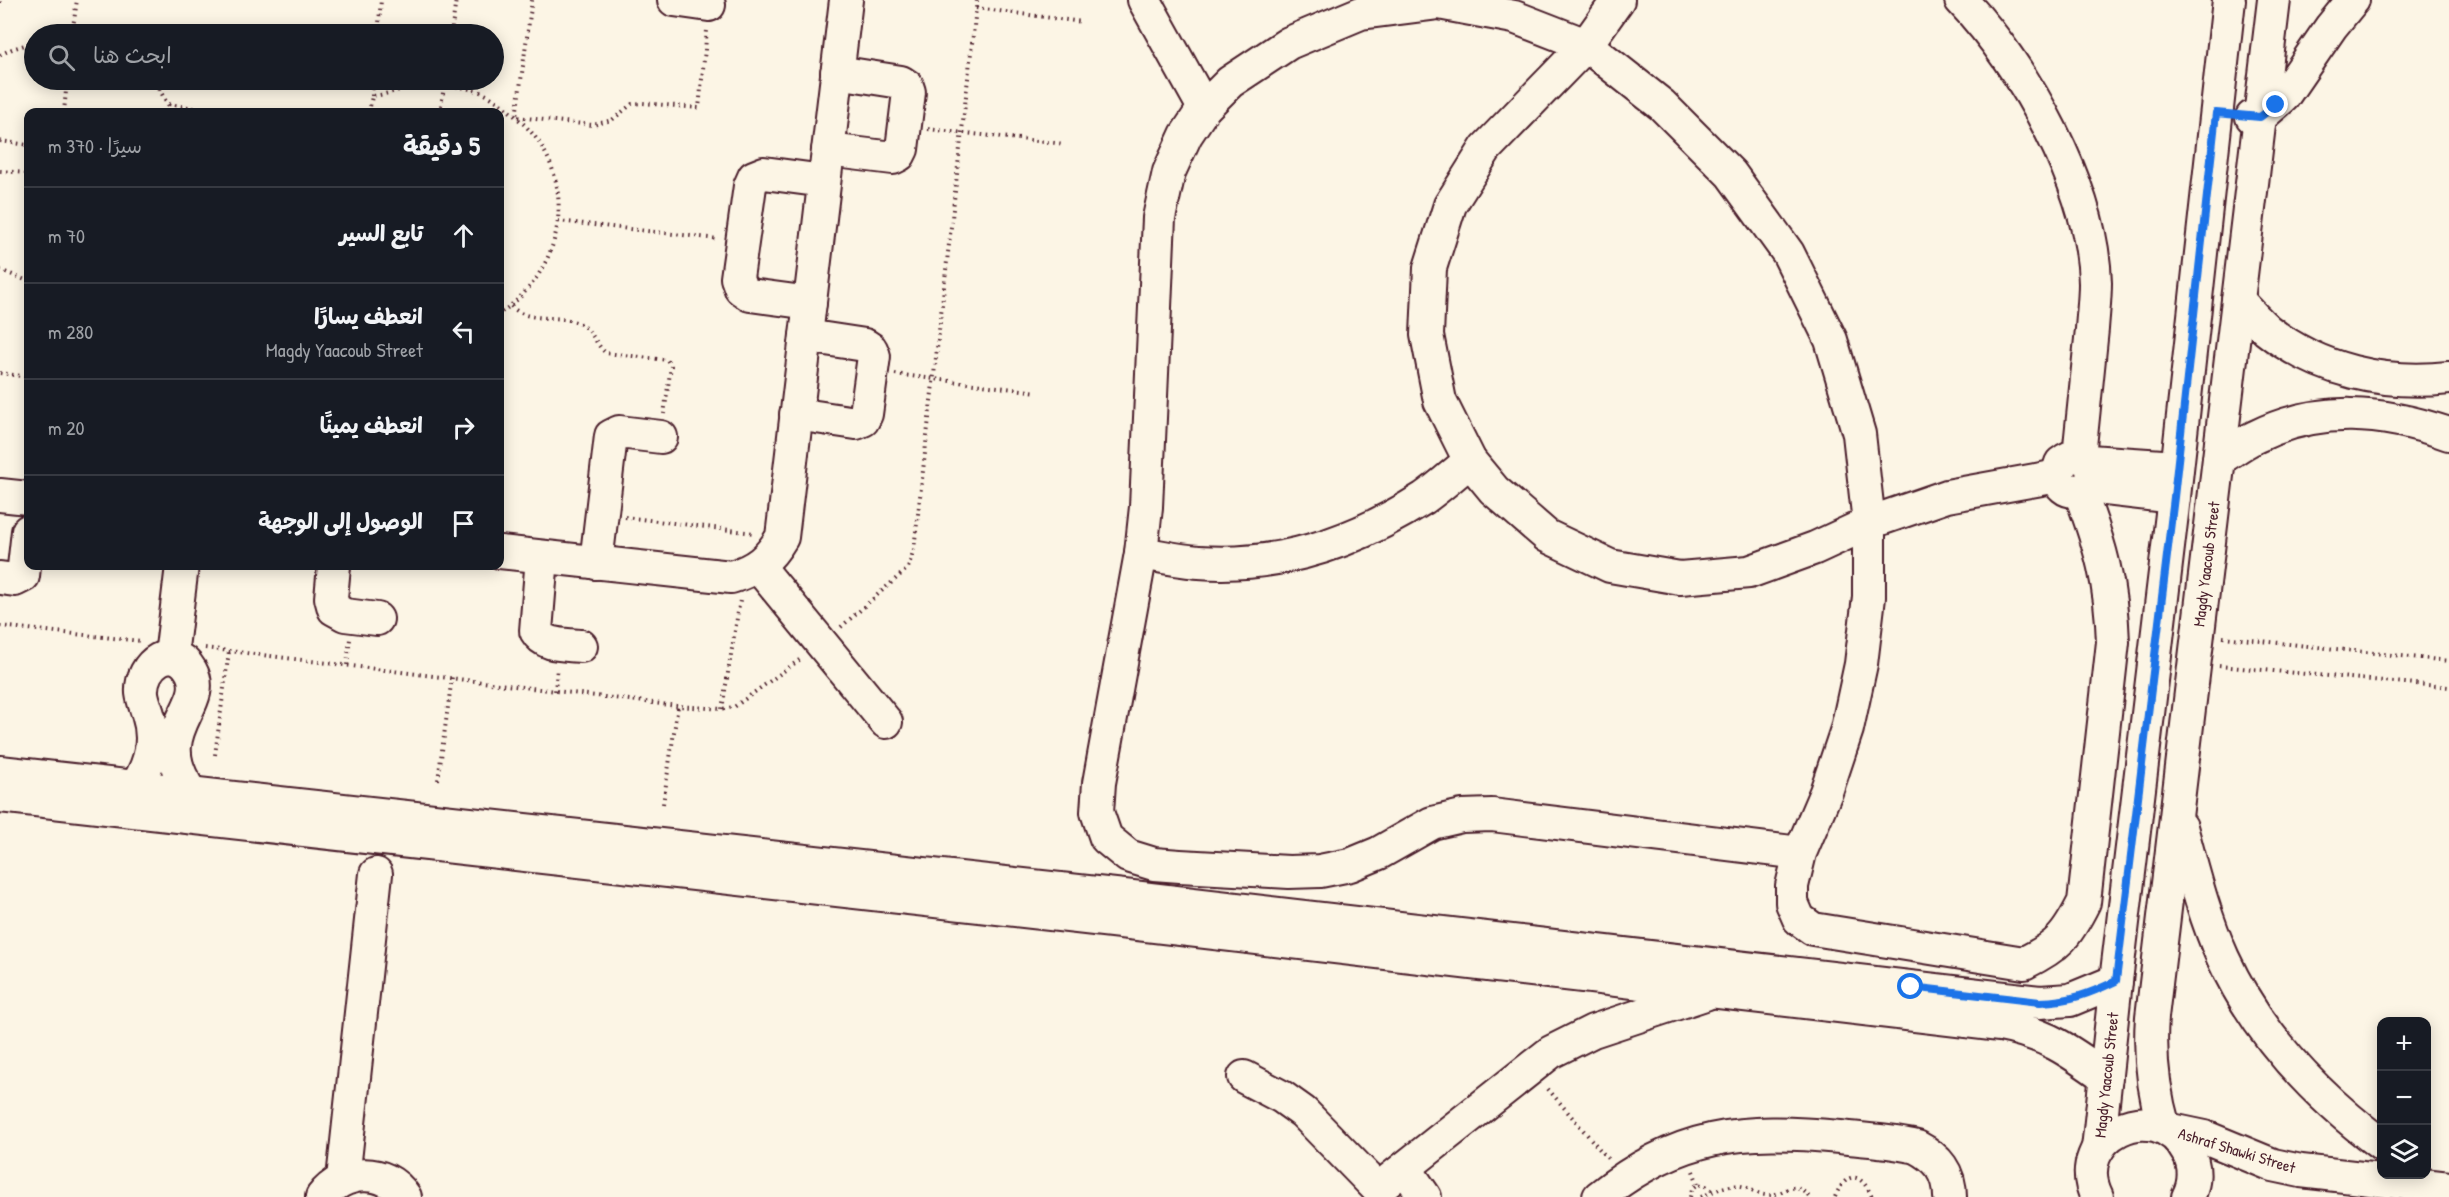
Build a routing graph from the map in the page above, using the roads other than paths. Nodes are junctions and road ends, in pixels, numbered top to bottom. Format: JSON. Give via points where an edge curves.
{"nodes":[{"id":1,"x":674,"y":0,"type":"edge"},
{"id":2,"x":846,"y":0,"type":"edge"},
{"id":3,"x":1144,"y":0,"type":"edge"},
{"id":4,"x":1618,"y":0,"type":"edge"},
{"id":5,"x":1961,"y":0,"type":"edge"},
{"id":6,"x":2229,"y":0,"type":"edge"},
{"id":7,"x":2274,"y":0,"type":"edge"},
{"id":8,"x":2353,"y":0,"type":"edge"},
{"id":9,"x":709,"y":5,"type":"road end"},
{"id":10,"x":1586,"y":45,"type":"junction"},
{"id":11,"x":837,"y":72,"type":"junction"},
{"id":12,"x":1204,"y":108,"type":"junction"},
{"id":13,"x":2216,"y":113,"type":"junction"},
{"id":14,"x":2260,"y":117,"type":"junction"},
{"id":15,"x":828,"y":150,"type":"junction"},
{"id":16,"x":824,"y":181,"type":"junction"},
{"id":17,"x":2238,"y":300,"type":"junction"},
{"id":18,"x":810,"y":303,"type":"junction"},
{"id":19,"x":806,"y":336,"type":"junction"},
{"id":20,"x":2449,"y":378,"type":"edge"},
{"id":21,"x":796,"y":414,"type":"junction"},
{"id":22,"x":2449,"y":434,"type":"edge"},
{"id":23,"x":661,"y":438,"type":"road end"},
{"id":24,"x":2219,"y":459,"type":"junction"},
{"id":25,"x":1470,"y":461,"type":"junction"},
{"id":26,"x":2079,"y":475,"type":"junction"},
{"id":27,"x":2176,"y":482,"type":"junction"},
{"id":28,"x":0,"y":495,"type":"edge"},
{"id":29,"x":24,"y":498,"type":"edge"},
{"id":30,"x":1869,"y":523,"type":"junction"},
{"id":31,"x":504,"y":552,"type":"edge"},
{"id":32,"x":1141,"y":554,"type":"junction"},
{"id":33,"x":542,"y":556,"type":"junction"},
{"id":34,"x":596,"y":563,"type":"junction"},
{"id":35,"x":24,"y":567,"type":"edge"},
{"id":36,"x":182,"y":570,"type":"edge"},
{"id":37,"x":334,"y":570,"type":"edge"},
{"id":38,"x":752,"y":570,"type":"junction"},
{"id":39,"x":0,"y":578,"type":"edge"},
{"id":40,"x":377,"y":619,"type":"dead end"},
{"id":41,"x":581,"y":646,"type":"dead end"},
{"id":42,"x":172,"y":650,"type":"junction"},
{"id":43,"x":886,"y":722,"type":"dead end"},
{"id":44,"x":164,"y":731,"type":"junction"},
{"id":45,"x":0,"y":772,"type":"edge"},
{"id":46,"x":135,"y":788,"type":"junction"},
{"id":47,"x":192,"y":794,"type":"junction"},
{"id":48,"x":0,"y":796,"type":"edge"},
{"id":49,"x":2177,"y":813,"type":"junction"},
{"id":50,"x":1800,"y":854,"type":"junction"},
{"id":51,"x":376,"y":874,"type":"dead end"},
{"id":52,"x":1113,"y":908,"type":"junction"},
{"id":53,"x":2116,"y":981,"type":"junction"},
{"id":54,"x":1714,"y":991,"type":"junction"},
{"id":55,"x":2002,"y":1012,"type":"junction"},
{"id":56,"x":1244,"y":1077,"type":"dead end"},
{"id":57,"x":2106,"y":1077,"type":"junction"},
{"id":58,"x":2165,"y":1128,"type":"junction"},
{"id":59,"x":2377,"y":1141,"type":"edge"},
{"id":60,"x":2098,"y":1149,"type":"junction"},
{"id":61,"x":2435,"y":1183,"type":"edge"},
{"id":62,"x":1392,"y":1184,"type":"edge"},
{"id":63,"x":332,"y":1188,"type":"edge"},
{"id":64,"x":2094,"y":1195,"type":"edge"},
{"id":65,"x":405,"y":1197,"type":"edge"},
{"id":66,"x":1425,"y":1197,"type":"edge"},
{"id":67,"x":1599,"y":1197,"type":"edge"},
{"id":68,"x":1950,"y":1197,"type":"edge"},
{"id":69,"x":2188,"y":1197,"type":"edge"}],
"edges":[{"from":1,"to":9,"type":"street"},
{"from":2,"to":11,"type":"street"},
{"from":3,"to":12,"type":"street"},
{"from":4,"to":10,"type":"street"},
{"from":5,"to":26,"type":"street","via":[[2003,51],[2034,98],[2067,167],[2089,235],[2095,284]]},
{"from":6,"to":13,"type":"street","name":"Magdy Yaacoub Street"},
{"from":7,"to":14,"type":"street","name":"Magdy Yaacoub Street"},
{"from":8,"to":14,"type":"street","via":[[2283,97]]},
{"from":10,"to":12,"type":"street","via":[[1514,17],[1439,3],[1361,13],[1289,43],[1230,82]]},
{"from":10,"to":25,"type":"street","via":[[1486,148],[1450,205],[1430,268],[1427,335],[1440,401]]},
{"from":10,"to":30,"type":"street","via":[[1662,105],[1731,174],[1788,253],[1831,340],[1859,434]]},
{"from":11,"to":15,"type":"street"},
{"from":11,"to":15,"type":"street","via":[[904,83],[909,92],[902,153],[896,157]]},
{"from":12,"to":32,"type":"street","via":[[1169,172],[1160,218]]},
{"from":13,"to":14,"type":"street"},
{"from":13,"to":27,"type":"street","name":"Magdy Yaacoub Street"},
{"from":14,"to":17,"type":"street","name":"Magdy Yaacoub Street"},
{"from":15,"to":16,"type":"street"},
{"from":16,"to":18,"type":"street"},
{"from":16,"to":18,"type":"street","via":[[764,173],[754,177],[737,278],[745,293]]},
{"from":17,"to":20,"type":"street","via":[[2266,329],[2301,353],[2340,369],[2382,379]]},
{"from":17,"to":24,"type":"street","name":"Magdy Yaacoub Street"},
{"from":18,"to":19,"type":"street"},
{"from":19,"to":21,"type":"street"},
{"from":19,"to":21,"type":"street","via":[[869,347],[874,356],[865,418],[860,422]]},
{"from":21,"to":38,"type":"street","via":[[782,537],[767,558]]},
{"from":22,"to":24,"type":"street","via":[[2376,415],[2334,415],[2294,422],[2254,437]]},
{"from":23,"to":34,"type":"street","via":[[618,432],[611,436]]},
{"from":24,"to":49,"type":"street","name":"Magdy Yaacoub Street"},
{"from":25,"to":30,"type":"street","via":[[1494,490],[1547,536],[1611,566],[1680,578],[1749,572]]},
{"from":25,"to":32,"type":"street","via":[[1426,497],[1374,527],[1318,549],[1260,561],[1200,562]]},
{"from":26,"to":27,"type":"street"},
{"from":26,"to":30,"type":"street","via":[[1947,496]]},
{"from":26,"to":50,"type":"street","via":[[2106,569],[2113,642],[2084,902],[2070,930],[2049,951],[2024,963],[1813,929],[1799,919],[1792,903]]},
{"from":27,"to":53,"type":"street","name":"Magdy Yaacoub Street"},
{"from":28,"to":29,"type":"street"},
{"from":30,"to":50,"type":"street","via":[[1869,597],[1861,664],[1826,792]]},
{"from":31,"to":33,"type":"street"},
{"from":32,"to":50,"type":"street","via":[[1097,812],[1106,838],[1128,856],[1154,864],[1320,871],[1350,865],[1379,853],[1432,823],[1492,815]]},
{"from":33,"to":34,"type":"street"},
{"from":33,"to":41,"type":"street","via":[[536,631],[550,643]]},
{"from":34,"to":38,"type":"street","via":[[731,577]]},
{"from":35,"to":39,"type":"street","via":[[23,576],[15,580]]},
{"from":36,"to":42,"type":"street"},
{"from":37,"to":40,"type":"street","via":[[330,598],[334,609],[345,615]]},
{"from":38,"to":43,"type":"street","via":[[822,644]]},
{"from":42,"to":44,"type":"street","via":[[190,669],[195,682],[190,707]]},
{"from":42,"to":44,"type":"street","via":[[149,667],[143,678],[143,703]]},
{"from":44,"to":46,"type":"street"},
{"from":44,"to":47,"type":"street","via":[[174,749],[182,781]]},
{"from":45,"to":46,"type":"street"},
{"from":46,"to":47,"type":"street"},
{"from":47,"to":52,"type":"street"},
{"from":48,"to":52,"type":"street"},
{"from":49,"to":58,"type":"street","name":"Magdy Yaacoub Street","via":[[2150,1045],[2151,1072]]},
{"from":49,"to":59,"type":"street","via":[[2206,915],[2245,999],[2299,1073],[2332,1106]]},
{"from":51,"to":63,"type":"street"},
{"from":52,"to":54,"type":"street"},
{"from":52,"to":55,"type":"street"},
{"from":53,"to":55,"type":"street","via":[[2070,1000],[2040,1002]]},
{"from":53,"to":57,"type":"street","name":"Magdy Yaacoub Street"},
{"from":54,"to":55,"type":"street"},
{"from":54,"to":62,"type":"street","via":[[1570,1041],[1534,1064]]},
{"from":55,"to":57,"type":"street","via":[[2061,1045]]},
{"from":56,"to":62,"type":"street","via":[[1282,1096]]},
{"from":57,"to":60,"type":"street","name":"Magdy Yaacoub Street"},
{"from":58,"to":60,"type":"street","name":"Ashraf Shawki Street","via":[[2149,1124],[2120,1128]]},
{"from":58,"to":61,"type":"street","name":"Ashraf Shawki Street","via":[[2205,1137],[2292,1169]]},
{"from":58,"to":69,"type":"street","via":[[2181,1141],[2191,1157],[2193,1181]]},
{"from":60,"to":64,"type":"street","name":"Magdy Yaacoub Street","via":[[2091,1169]]},
{"from":62,"to":66,"type":"street"},
{"from":63,"to":65,"type":"street","via":[[359,1175],[375,1176],[390,1182]]},
{"from":67,"to":68,"type":"street","via":[[1651,1161],[1705,1142],[1732,1135],[1790,1132],[1917,1147],[1941,1164],[1948,1177]]}]}
